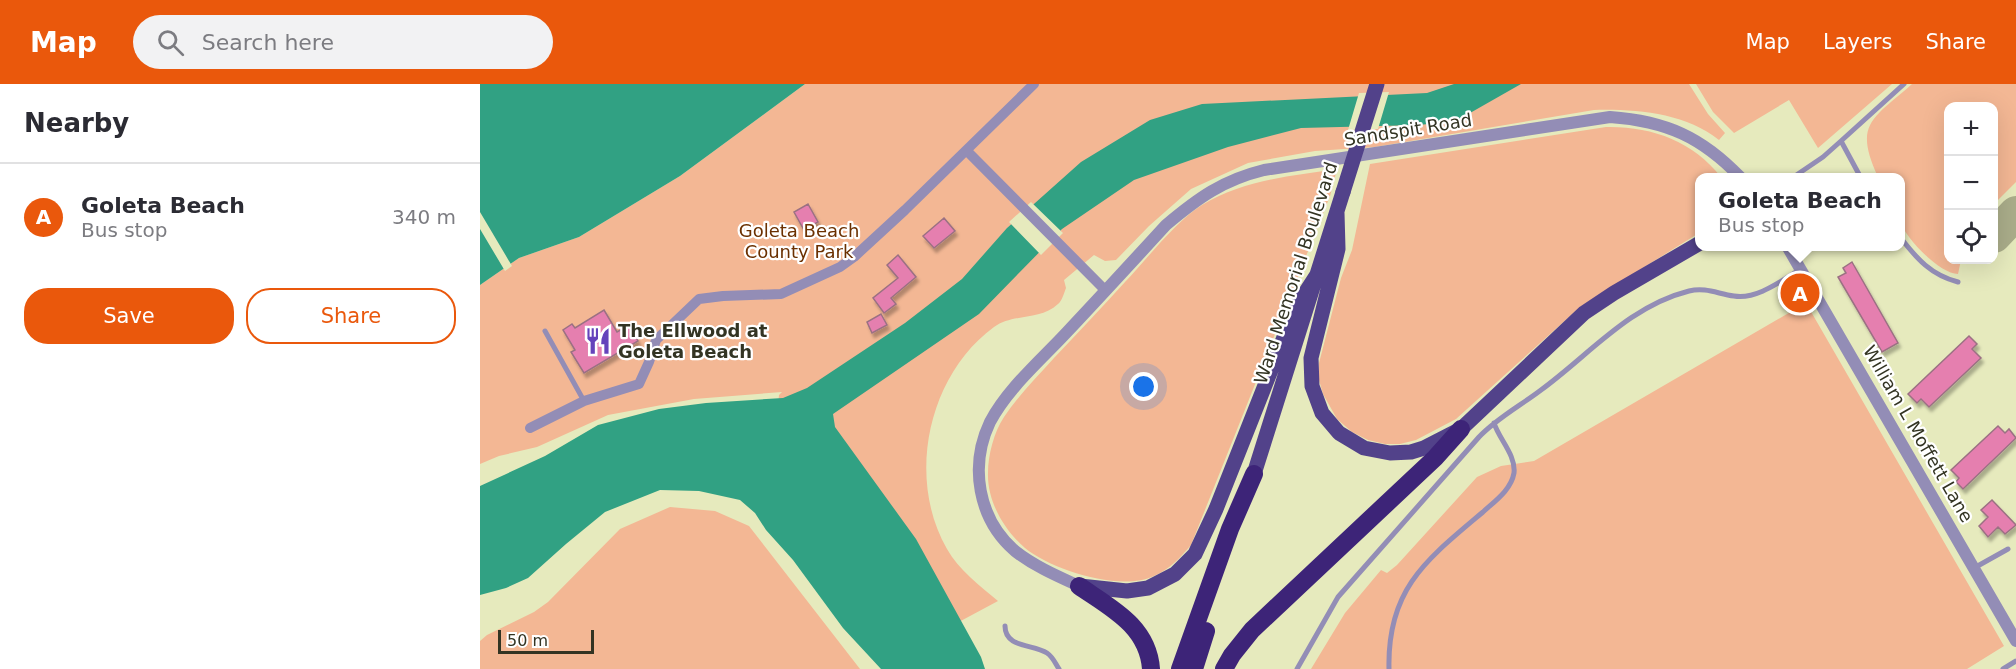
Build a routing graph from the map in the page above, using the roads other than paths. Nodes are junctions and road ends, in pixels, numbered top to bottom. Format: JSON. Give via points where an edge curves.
{"nodes":[{"id":1,"x":1034,"y":84,"type":"edge"},
{"id":2,"x":1377,"y":84,"type":"edge"},
{"id":3,"x":1904,"y":84,"type":"edge"},
{"id":4,"x":1841,"y":141,"type":"junction"},
{"id":5,"x":967,"y":151,"type":"junction"},
{"id":6,"x":1738,"y":173,"type":"edge"},
{"id":7,"x":1798,"y":173,"type":"edge"},
{"id":8,"x":1859,"y":173,"type":"edge"},
{"id":9,"x":1337,"y":213,"type":"junction"},
{"id":10,"x":1905,"y":243,"type":"edge"},
{"id":11,"x":1695,"y":246,"type":"edge"},
{"id":12,"x":1790,"y":251,"type":"edge"},
{"id":13,"x":1802,"y":269,"type":"junction"},
{"id":14,"x":1318,"y":273,"type":"junction"},
{"id":15,"x":1958,"y":282,"type":"dead end"},
{"id":16,"x":1105,"y":290,"type":"junction"},
{"id":17,"x":545,"y":331,"type":"dead end"},
{"id":18,"x":584,"y":401,"type":"junction"},
{"id":19,"x":1494,"y":423,"type":"junction"},
{"id":20,"x":530,"y":428,"type":"dead end"},
{"id":21,"x":1461,"y":429,"type":"junction"},
{"id":22,"x":1254,"y":474,"type":"junction"},
{"id":23,"x":2008,"y":549,"type":"dead end"},
{"id":24,"x":1974,"y":568,"type":"junction"},
{"id":25,"x":1079,"y":586,"type":"junction"},
{"id":26,"x":1005,"y":626,"type":"dead end"},
{"id":27,"x":2016,"y":641,"type":"edge"},
{"id":28,"x":2016,"y":661,"type":"edge"},
{"id":29,"x":1059,"y":669,"type":"edge"},
{"id":30,"x":1151,"y":669,"type":"edge"},
{"id":31,"x":1180,"y":669,"type":"edge"},
{"id":32,"x":1194,"y":669,"type":"edge"},
{"id":33,"x":1224,"y":669,"type":"edge"},
{"id":34,"x":1297,"y":669,"type":"edge"},
{"id":35,"x":1389,"y":669,"type":"edge"},
{"id":36,"x":2003,"y":669,"type":"edge"}],
"edges":[{"from":1,"to":5,"type":"street"},
{"from":2,"to":9,"type":"main road","name":"Ward Memorial Boulevard","bridge":true},
{"from":3,"to":4,"type":"lane"},
{"from":4,"to":7,"type":"lane"},
{"from":4,"to":8,"type":"lane"},
{"from":5,"to":16,"type":"street"},
{"from":5,"to":18,"type":"street","via":[[840,267],[781,294],[699,299],[656,339],[639,384]]},
{"from":6,"to":16,"type":"street","name":"Sandspit Road","via":[[1686,134],[1636,119],[1610,117],[1264,170],[1240,176],[1190,204]]},
{"from":9,"to":14,"type":"main road","name":"Ward Memorial Boulevard"},
{"from":9,"to":21,"type":"main road","via":[[1338,249],[1310,368],[1322,413],[1333,428],[1372,451],[1390,453],[1424,448]]},
{"from":10,"to":15,"type":"lane","via":[[1926,267],[1941,278]]},
{"from":11,"to":21,"type":"main road","via":[[1584,314]]},
{"from":12,"to":13,"type":"street","name":"William L Moffett Lane"},
{"from":13,"to":19,"type":"lane","via":[[1744,297],[1700,289],[1656,304],[1613,329],[1544,389]]},
{"from":13,"to":24,"type":"street","name":"William L Moffett Lane"},
{"from":14,"to":22,"type":"main road","name":"Ward Memorial Boulevard"},
{"from":14,"to":25,"type":"main road","via":[[1296,307],[1195,554],[1175,574],[1148,588],[1120,591]]},
{"from":16,"to":25,"type":"street","name":"Sandspit Road","via":[[1006,399],[986,432],[979,463],[984,506],[1001,536],[1028,560]]},
{"from":17,"to":18,"type":"lane"},
{"from":18,"to":20,"type":"street"},
{"from":19,"to":34,"type":"lane","via":[[1338,597]]},
{"from":19,"to":35,"type":"lane","via":[[1513,463],[1512,479],[1497,500],[1444,546],[1406,589],[1391,624]]},
{"from":21,"to":33,"type":"highway","via":[[1252,630]]},
{"from":22,"to":31,"type":"highway","name":"Ward Memorial Boulevard"},
{"from":22,"to":32,"type":"highway","name":"Ward Memorial Boulevard","via":[[1241,527]]},
{"from":23,"to":24,"type":"lane"},
{"from":24,"to":27,"type":"street","name":"William L Moffett Lane"},
{"from":25,"to":30,"type":"highway","via":[[1135,627],[1147,649]]},
{"from":26,"to":29,"type":"lane","via":[[1011,640],[1046,653]]},
{"from":28,"to":36,"type":"lane"}]}
